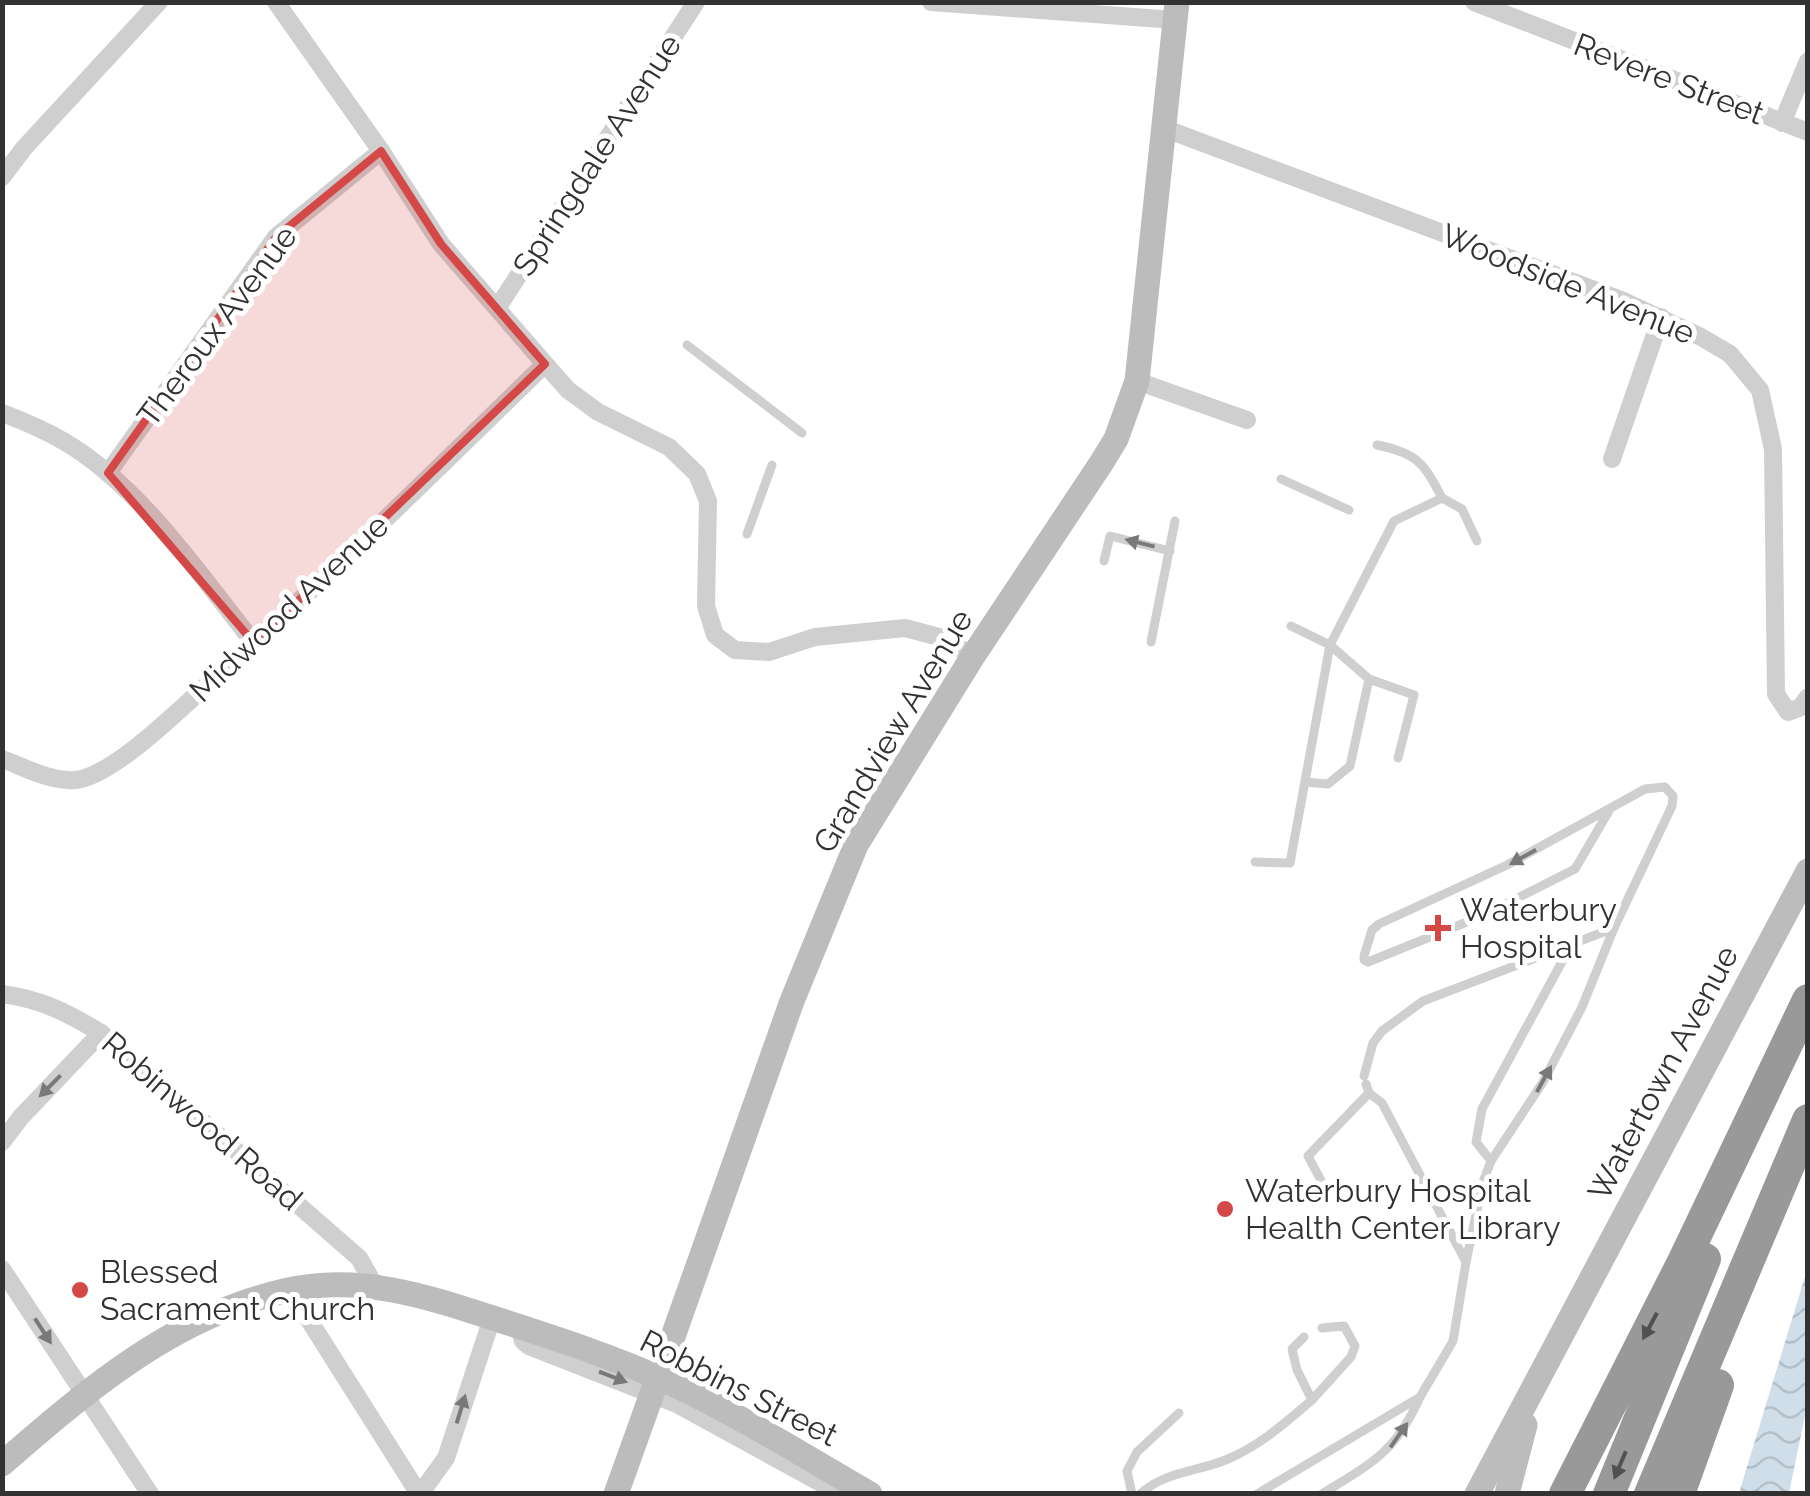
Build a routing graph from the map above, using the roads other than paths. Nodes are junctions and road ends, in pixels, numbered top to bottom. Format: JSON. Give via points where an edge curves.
{"nodes":[{"id":1,"x":159,"y":2,"type":"edge"},
{"id":2,"x":276,"y":2,"type":"edge"},
{"id":3,"x":696,"y":2,"type":"edge"},
{"id":4,"x":931,"y":2,"type":"edge"},
{"id":5,"x":1474,"y":2,"type":"edge"},
{"id":6,"x":1176,"y":11,"type":"edge"},
{"id":7,"x":1808,"y":61,"type":"edge"},
{"id":8,"x":1782,"y":123,"type":"junction"},
{"id":9,"x":1166,"y":129,"type":"junction"},
{"id":10,"x":1808,"y":132,"type":"edge"},
{"id":11,"x":382,"y":151,"type":"junction"},
{"id":12,"x":2,"y":178,"type":"edge"},
{"id":13,"x":498,"y":307,"type":"junction"},
{"id":14,"x":1661,"y":317,"type":"junction"},
{"id":15,"x":687,"y":344,"type":"dead end"},
{"id":16,"x":545,"y":364,"type":"junction"},
{"id":17,"x":1137,"y":381,"type":"junction"},
{"id":18,"x":2,"y":413,"type":"edge"},
{"id":19,"x":1247,"y":420,"type":"dead end"},
{"id":20,"x":802,"y":434,"type":"dead end"},
{"id":21,"x":1377,"y":445,"type":"dead end"},
{"id":22,"x":1612,"y":458,"type":"dead end"},
{"id":23,"x":772,"y":465,"type":"dead end"},
{"id":24,"x":108,"y":473,"type":"junction"},
{"id":25,"x":1281,"y":480,"type":"dead end"},
{"id":26,"x":1442,"y":498,"type":"junction"},
{"id":27,"x":1350,"y":510,"type":"dead end"},
{"id":28,"x":1175,"y":521,"type":"dead end"},
{"id":29,"x":746,"y":534,"type":"dead end"},
{"id":30,"x":1477,"y":540,"type":"dead end"},
{"id":31,"x":1170,"y":551,"type":"junction"},
{"id":32,"x":1104,"y":561,"type":"dead end"},
{"id":33,"x":1291,"y":626,"type":"dead end"},
{"id":34,"x":1151,"y":642,"type":"dead end"},
{"id":35,"x":254,"y":643,"type":"junction"},
{"id":36,"x":1330,"y":645,"type":"junction"},
{"id":37,"x":973,"y":656,"type":"junction"},
{"id":38,"x":1369,"y":679,"type":"junction"},
{"id":39,"x":1808,"y":697,"type":"edge"},
{"id":40,"x":1398,"y":758,"type":"dead end"},
{"id":41,"x":2,"y":759,"type":"edge"},
{"id":42,"x":1305,"y":782,"type":"junction"},
{"id":43,"x":1609,"y":811,"type":"junction"},
{"id":44,"x":1256,"y":862,"type":"dead end"},
{"id":45,"x":1808,"y":870,"type":"edge"},
{"id":46,"x":1614,"y":928,"type":"junction"},
{"id":47,"x":1570,"y":947,"type":"junction"},
{"id":48,"x":2,"y":994,"type":"edge"},
{"id":49,"x":1808,"y":1000,"type":"edge"},
{"id":50,"x":101,"y":1033,"type":"junction"},
{"id":51,"x":1785,"y":1050,"type":"junction"},
{"id":52,"x":1366,"y":1084,"type":"junction"},
{"id":53,"x":1808,"y":1120,"type":"edge"},
{"id":54,"x":1808,"y":1135,"type":"edge"},
{"id":55,"x":2,"y":1142,"type":"edge"},
{"id":56,"x":1491,"y":1161,"type":"junction"},
{"id":57,"x":1326,"y":1190,"type":"dead end"},
{"id":58,"x":1466,"y":1262,"type":"junction"},
{"id":59,"x":2,"y":1269,"type":"edge"},
{"id":60,"x":376,"y":1286,"type":"junction"},
{"id":61,"x":290,"y":1290,"type":"junction"},
{"id":62,"x":492,"y":1318,"type":"junction"},
{"id":63,"x":519,"y":1327,"type":"junction"},
{"id":64,"x":1322,"y":1328,"type":"dead end"},
{"id":65,"x":1304,"y":1337,"type":"dead end"},
{"id":66,"x":1547,"y":1359,"type":"junction"},
{"id":67,"x":653,"y":1390,"type":"junction"},
{"id":68,"x":84,"y":1393,"type":"junction"},
{"id":69,"x":1420,"y":1397,"type":"junction"},
{"id":70,"x":1312,"y":1400,"type":"junction"},
{"id":71,"x":1179,"y":1413,"type":"dead end"},
{"id":72,"x":2,"y":1464,"type":"edge"},
{"id":73,"x":150,"y":1494,"type":"edge"},
{"id":74,"x":420,"y":1494,"type":"edge"},
{"id":75,"x":616,"y":1494,"type":"edge"},
{"id":76,"x":841,"y":1494,"type":"edge"},
{"id":77,"x":870,"y":1494,"type":"edge"},
{"id":78,"x":1132,"y":1494,"type":"edge"},
{"id":79,"x":1140,"y":1494,"type":"edge"},
{"id":80,"x":1257,"y":1494,"type":"edge"},
{"id":81,"x":1322,"y":1494,"type":"edge"},
{"id":82,"x":1477,"y":1494,"type":"edge"},
{"id":83,"x":1508,"y":1494,"type":"edge"},
{"id":84,"x":1565,"y":1494,"type":"edge"},
{"id":85,"x":1608,"y":1494,"type":"edge"},
{"id":86,"x":1650,"y":1494,"type":"edge"},
{"id":87,"x":1680,"y":1494,"type":"edge"}],
"edges":[{"from":1,"to":12,"type":"street"},
{"from":2,"to":11,"type":"street"},
{"from":3,"to":13,"type":"street","name":"Springdale Avenue"},
{"from":4,"to":6,"type":"street"},
{"from":5,"to":8,"type":"street","name":"Revere Street"},
{"from":6,"to":9,"type":"main road","name":"Grandview Avenue"},
{"from":7,"to":8,"type":"street"},
{"from":8,"to":10,"type":"street","name":"Revere Street"},
{"from":9,"to":14,"type":"street","name":"Woodside Avenue"},
{"from":9,"to":17,"type":"main road","name":"Grandview Avenue"},
{"from":11,"to":13,"type":"street","via":[[441,244]]},
{"from":11,"to":24,"type":"street","name":"Theroux Avenue","via":[[276,237]]},
{"from":13,"to":16,"type":"street"},
{"from":14,"to":22,"type":"street"},
{"from":14,"to":39,"type":"street","name":"Woodside Avenue","via":[[1730,354],[1760,390],[1772,449],[1776,694],[1788,712]]},
{"from":15,"to":20,"type":"lane"},
{"from":16,"to":35,"type":"street","name":"Midwood Avenue"},
{"from":16,"to":37,"type":"street","via":[[598,412],[669,447],[697,474],[708,502],[706,606],[715,634],[735,650],[769,652],[815,637],[905,628]]},
{"from":17,"to":19,"type":"street"},
{"from":17,"to":37,"type":"main road","name":"Grandview Avenue","via":[[1116,438]]},
{"from":18,"to":24,"type":"street","via":[[65,442]]},
{"from":21,"to":26,"type":"lane","via":[[1403,450],[1424,465]]},
{"from":23,"to":29,"type":"lane"},
{"from":24,"to":35,"type":"street"},
{"from":25,"to":27,"type":"lane"},
{"from":26,"to":30,"type":"lane","via":[[1462,509]]},
{"from":26,"to":36,"type":"lane","via":[[1394,522]]},
{"from":28,"to":31,"type":"lane"},
{"from":31,"to":32,"type":"lane","one_way":true,"via":[[1110,536]]},
{"from":31,"to":34,"type":"lane"},
{"from":33,"to":36,"type":"lane"},
{"from":35,"to":41,"type":"street","name":"Midwood Avenue","via":[[148,738],[100,771],[77,781],[56,779]]},
{"from":36,"to":38,"type":"lane"},
{"from":36,"to":42,"type":"lane"},
{"from":37,"to":67,"type":"main road","name":"Grandview Avenue","bridge":true,"via":[[856,845],[792,1001]]},
{"from":38,"to":40,"type":"lane","via":[[1414,694]]},
{"from":38,"to":42,"type":"lane","via":[[1350,766],[1328,784]]},
{"from":42,"to":44,"type":"lane","via":[[1290,863]]},
{"from":43,"to":43,"type":"lane","one_way":true,"via":[[1379,924],[1364,960],[1404,950],[1563,876],[1579,864]]},
{"from":43,"to":46,"type":"lane","via":[[1644,789],[1665,787],[1673,796]]},
{"from":45,"to":66,"type":"main road","name":"Watertown Avenue"},
{"from":46,"to":47,"type":"lane"},
{"from":56,"to":46,"type":"lane","one_way":true,"via":[[1543,1082]]},
{"from":47,"to":52,"type":"lane","via":[[1423,1001],[1392,1020],[1373,1043]]},
{"from":47,"to":56,"type":"lane","via":[[1482,1109],[1476,1142]]},
{"from":48,"to":50,"type":"street","name":"Robinwood Road","via":[[59,1008]]},
{"from":49,"to":51,"type":"highway"},
{"from":50,"to":55,"type":"street","one_way":true},
{"from":50,"to":60,"type":"street","name":"Robinwood Road","via":[[359,1258]]},
{"from":51,"to":84,"type":"highway","one_way":true},
{"from":51,"to":85,"type":"highway","one_way":true},
{"from":52,"to":57,"type":"lane","via":[[1308,1156]]},
{"from":52,"to":58,"type":"lane"},
{"from":53,"to":86,"type":"highway"},
{"from":54,"to":87,"type":"highway"},
{"from":56,"to":58,"type":"lane"},
{"from":58,"to":69,"type":"lane","via":[[1453,1341]]},
{"from":59,"to":68,"type":"street","one_way":true},
{"from":60,"to":61,"type":"main road","name":"Robbins Street"},
{"from":60,"to":62,"type":"main road","name":"Robbins Street"},
{"from":61,"to":68,"type":"main road","name":"Robbins Street","via":[[172,1336]]},
{"from":61,"to":74,"type":"street"},
{"from":62,"to":63,"type":"main road","name":"Robbins Street"},
{"from":74,"to":62,"type":"street","one_way":true,"via":[[446,1458]]},
{"from":63,"to":67,"type":"street","name":"Robbins Street","one_way":true,"via":[[529,1346]]},
{"from":63,"to":77,"type":"main road","name":"Robbins Street","via":[[666,1381]]},
{"from":64,"to":70,"type":"lane","via":[[1344,1326],[1354,1346]]},
{"from":65,"to":70,"type":"lane","via":[[1292,1349]]},
{"from":66,"to":82,"type":"main road","name":"Watertown Avenue"},
{"from":66,"to":83,"type":"main road","name":"Watertown Avenue"},
{"from":67,"to":75,"type":"main road","name":"Grandview Avenue"},
{"from":67,"to":76,"type":"street","name":"Robbins Street"},
{"from":68,"to":72,"type":"main road","name":"Robbins Street"},
{"from":68,"to":73,"type":"street"},
{"from":69,"to":80,"type":"lane"},
{"from":81,"to":69,"type":"lane","one_way":true,"via":[[1390,1449]]},
{"from":70,"to":79,"type":"lane","via":[[1265,1441],[1224,1461],[1154,1480]]},
{"from":71,"to":78,"type":"lane","via":[[1137,1452],[1127,1471]]}]}
